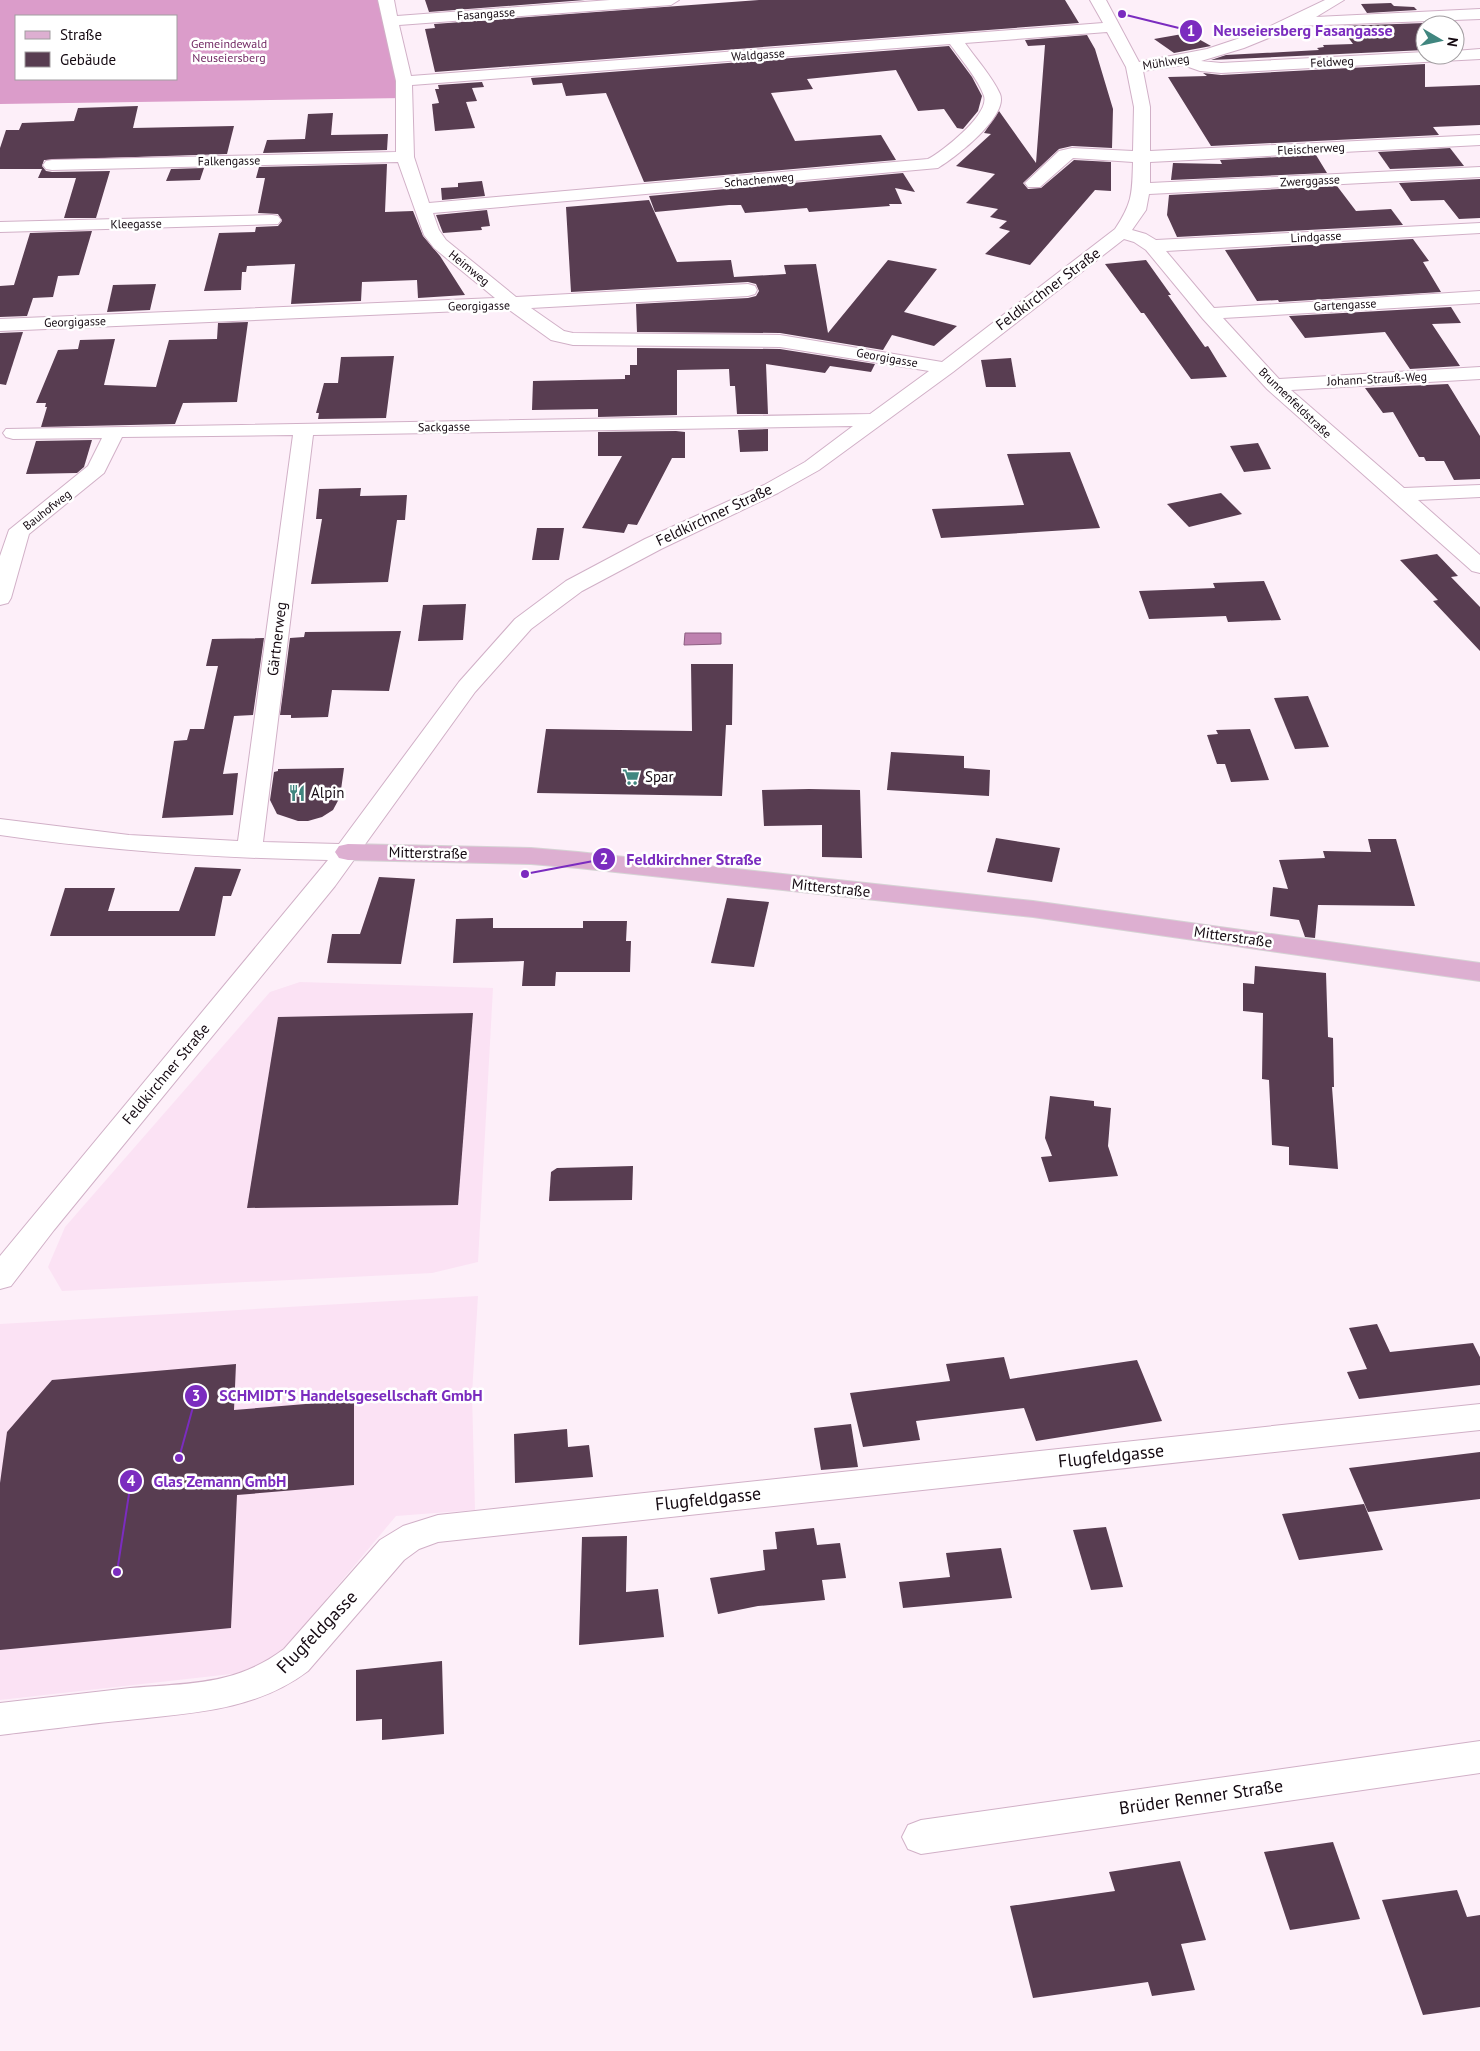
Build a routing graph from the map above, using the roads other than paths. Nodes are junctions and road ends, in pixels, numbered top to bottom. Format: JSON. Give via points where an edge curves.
{"nodes":[{"id":1,"x":386,"y":0,"type":"edge"},
{"id":2,"x":671,"y":0,"type":"edge"},
{"id":3,"x":1098,"y":0,"type":"edge"},
{"id":4,"x":1336,"y":0,"type":"edge"},
{"id":5,"x":1480,"y":14,"type":"edge"},
{"id":6,"x":391,"y":21,"type":"junction"},
{"id":7,"x":1294,"y":22,"type":"junction"},
{"id":8,"x":1113,"y":27,"type":"junction"},
{"id":9,"x":955,"y":40,"type":"junction"},
{"id":10,"x":1480,"y":54,"type":"edge"},
{"id":11,"x":1185,"y":60,"type":"junction"},
{"id":12,"x":1134,"y":66,"type":"junction"},
{"id":13,"x":404,"y":81,"type":"junction"},
{"id":14,"x":1480,"y":140,"type":"edge"},
{"id":15,"x":405,"y":157,"type":"junction"},
{"id":16,"x":1142,"y":157,"type":"junction"},
{"id":17,"x":52,"y":165,"type":"dead end"},
{"id":18,"x":1480,"y":172,"type":"edge"},
{"id":19,"x":1034,"y":183,"type":"dead end"},
{"id":20,"x":1140,"y":189,"type":"junction"},
{"id":21,"x":422,"y":209,"type":"junction"},
{"id":22,"x":272,"y":220,"type":"dead end"},
{"id":23,"x":0,"y":227,"type":"edge"},
{"id":24,"x":1480,"y":228,"type":"edge"},
{"id":25,"x":1121,"y":233,"type":"junction"},
{"id":26,"x":1152,"y":246,"type":"junction"},
{"id":27,"x":748,"y":290,"type":"dead end"},
{"id":28,"x":1480,"y":297,"type":"edge"},
{"id":29,"x":512,"y":303,"type":"junction"},
{"id":30,"x":1210,"y":315,"type":"junction"},
{"id":31,"x":0,"y":325,"type":"edge"},
{"id":32,"x":946,"y":368,"type":"junction"},
{"id":33,"x":1480,"y":373,"type":"edge"},
{"id":34,"x":1274,"y":385,"type":"junction"},
{"id":35,"x":875,"y":420,"type":"junction"},
{"id":36,"x":304,"y":429,"type":"junction"},
{"id":37,"x":114,"y":433,"type":"junction"},
{"id":38,"x":13,"y":434,"type":"dead end"},
{"id":39,"x":1480,"y":491,"type":"edge"},
{"id":40,"x":1400,"y":495,"type":"junction"},
{"id":41,"x":1480,"y":566,"type":"edge"},
{"id":42,"x":0,"y":598,"type":"edge"},
{"id":43,"x":0,"y":827,"type":"edge"},
{"id":44,"x":250,"y":850,"type":"junction"},
{"id":45,"x":348,"y":852,"type":"junction"},
{"id":46,"x":1480,"y":972,"type":"edge"},
{"id":47,"x":0,"y":1278,"type":"edge"},
{"id":48,"x":1480,"y":1417,"type":"edge"},
{"id":49,"x":0,"y":1719,"type":"edge"},
{"id":50,"x":1480,"y":1758,"type":"edge"},
{"id":51,"x":921,"y":1836,"type":"dead end"}],
"edges":[{"from":1,"to":6,"type":"street","name":"Heimweg"},
{"from":2,"to":6,"type":"street","name":"Fasangasse"},
{"from":3,"to":8,"type":"street","name":"Feldkirchner Straße"},
{"from":4,"to":7,"type":"street","name":"Mühlweg"},
{"from":5,"to":7,"type":"street"},
{"from":6,"to":13,"type":"street","name":"Heimweg"},
{"from":7,"to":11,"type":"street","name":"Mühlweg","via":[[1251,42]]},
{"from":8,"to":9,"type":"street","name":"Waldgasse"},
{"from":8,"to":12,"type":"street","name":"Feldkirchner Straße"},
{"from":9,"to":13,"type":"street","name":"Waldgasse"},
{"from":9,"to":21,"type":"street","name":"Schachenweg","via":[[992,94],[994,104],[950,153],[932,164]]},
{"from":10,"to":11,"type":"street","name":"Feldweg","via":[[1221,68],[1200,66]]},
{"from":11,"to":12,"type":"street","name":"Mühlweg"},
{"from":12,"to":16,"type":"street","name":"Feldkirchner Straße","via":[[1142,107]]},
{"from":13,"to":15,"type":"street","name":"Heimweg"},
{"from":14,"to":16,"type":"street","name":"Fleischerweg"},
{"from":15,"to":17,"type":"street","name":"Falkengasse"},
{"from":15,"to":21,"type":"street","name":"Heimweg"},
{"from":16,"to":19,"type":"street","via":[[1072,153],[1064,155]]},
{"from":16,"to":20,"type":"street","name":"Feldkirchner Straße"},
{"from":18,"to":20,"type":"street","name":"Zwerggasse"},
{"from":20,"to":25,"type":"street","name":"Feldkirchner Straße","via":[[1137,210]]},
{"from":21,"to":29,"type":"street","name":"Heimweg","via":[[437,241]]},
{"from":22,"to":23,"type":"street","name":"Kleegasse"},
{"from":24,"to":26,"type":"street","name":"Lindgasse"},
{"from":25,"to":26,"type":"street","name":"Brunnenfeldstraße","via":[[1140,238]]},
{"from":25,"to":32,"type":"street","name":"Feldkirchner Straße"},
{"from":26,"to":30,"type":"street","name":"Brunnenfeldstraße"},
{"from":27,"to":29,"type":"street"},
{"from":28,"to":30,"type":"street","name":"Gartengasse"},
{"from":29,"to":31,"type":"street","name":"Georgigasse"},
{"from":29,"to":32,"type":"street","name":"Georgigasse","via":[[558,336],[573,339],[780,340]]},
{"from":30,"to":34,"type":"street","name":"Brunnenfeldstraße"},
{"from":32,"to":35,"type":"street","name":"Feldkirchner Straße"},
{"from":33,"to":34,"type":"street","name":"Johann-Strauß-Weg"},
{"from":34,"to":40,"type":"street","name":"Brunnenfeldstraße"},
{"from":35,"to":36,"type":"street","name":"Sackgasse"},
{"from":35,"to":45,"type":"street","name":"Feldkirchner Straße","via":[[812,466],[588,578],[523,624],[466,687]]},
{"from":36,"to":37,"type":"street","name":"Sackgasse"},
{"from":36,"to":44,"type":"street","name":"Gärtnerweg"},
{"from":37,"to":38,"type":"street","name":"Sackgasse"},
{"from":37,"to":42,"type":"street","name":"Bauhofweg","via":[[97,469],[20,530]]},
{"from":39,"to":40,"type":"street"},
{"from":40,"to":41,"type":"street","name":"Brunnenfeldstraße"},
{"from":43,"to":44,"type":"street","name":"Mitterstraße"},
{"from":44,"to":45,"type":"street","name":"Mitterstraße"},
{"from":45,"to":46,"type":"main road","name":"Mitterstraße","via":[[578,860],[1033,909]]},
{"from":45,"to":47,"type":"street","name":"Feldkirchner Straße"},
{"from":48,"to":49,"type":"street","name":"Flugfeldgasse","via":[[428,1530],[409,1537],[392,1550],[296,1660],[271,1678],[248,1687],[206,1696]]},
{"from":50,"to":51,"type":"street","name":"Brüder Renner Straße"}]}
